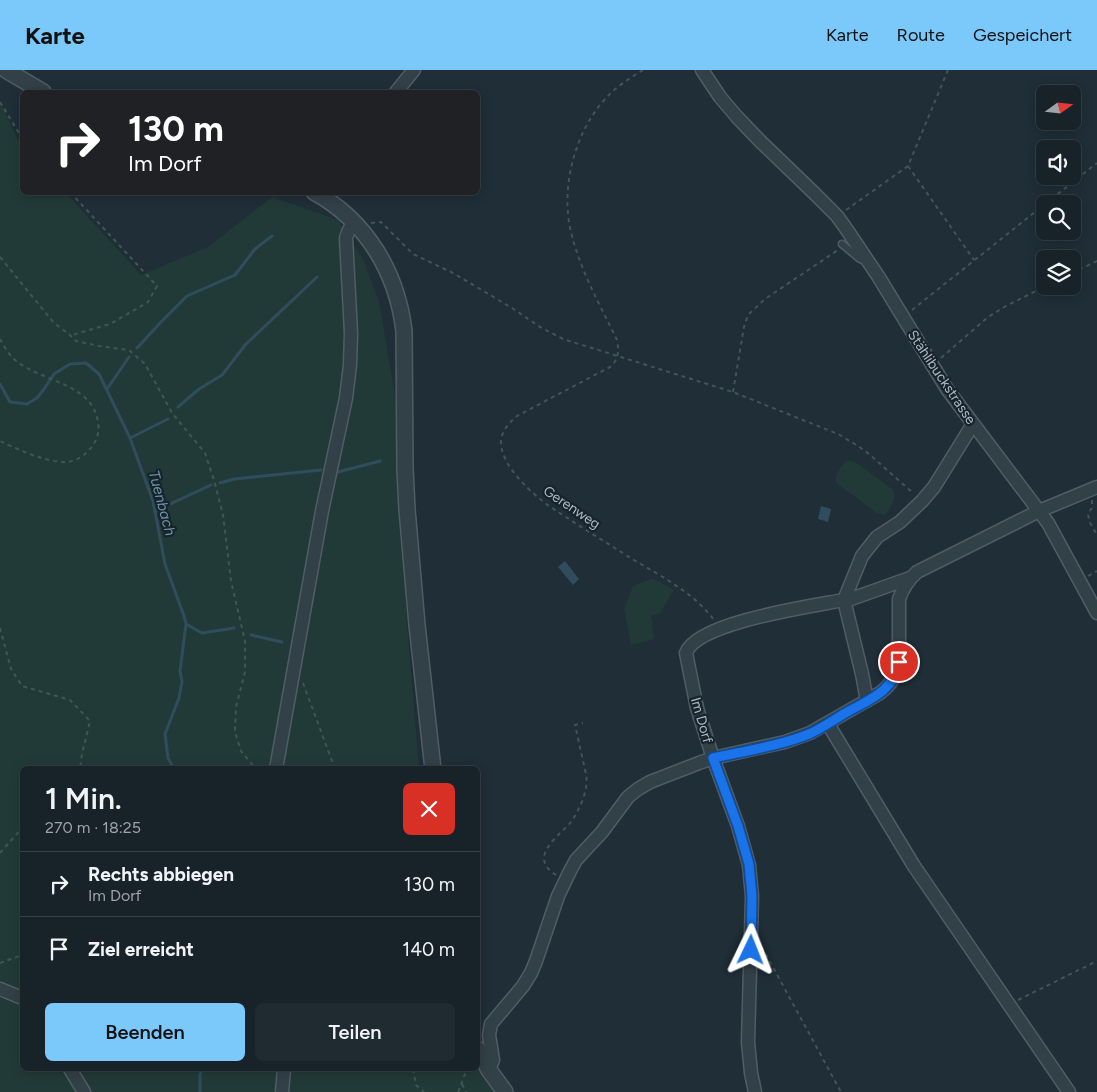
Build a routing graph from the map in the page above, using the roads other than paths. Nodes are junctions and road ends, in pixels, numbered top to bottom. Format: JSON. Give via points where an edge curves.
{"nodes":[{"id":1,"x":6,"y":70,"type":"edge"},
{"id":2,"x":414,"y":70,"type":"edge"},
{"id":3,"x":702,"y":70,"type":"edge"},
{"id":4,"x":40,"y":90,"type":"edge"},
{"id":5,"x":398,"y":90,"type":"edge"},
{"id":6,"x":319,"y":195,"type":"edge"},
{"id":7,"x":353,"y":222,"type":"junction"},
{"id":8,"x":843,"y":245,"type":"road end"},
{"id":9,"x":869,"y":261,"type":"junction"},
{"id":10,"x":973,"y":424,"type":"junction"},
{"id":11,"x":1093,"y":489,"type":"edge"},
{"id":12,"x":1040,"y":511,"type":"junction"},
{"id":13,"x":910,"y":578,"type":"junction"},
{"id":14,"x":844,"y":600,"type":"junction"},
{"id":15,"x":1097,"y":613,"type":"edge"},
{"id":16,"x":867,"y":701,"type":"junction"},
{"id":17,"x":828,"y":724,"type":"junction"},
{"id":18,"x":713,"y":758,"type":"junction"},
{"id":19,"x":277,"y":766,"type":"edge"},
{"id":20,"x":433,"y":766,"type":"edge"},
{"id":21,"x":0,"y":989,"type":"edge"},
{"id":22,"x":20,"y":997,"type":"edge"},
{"id":23,"x":480,"y":1052,"type":"edge"},
{"id":24,"x":490,"y":1070,"type":"junction"},
{"id":25,"x":71,"y":1071,"type":"edge"},
{"id":26,"x":284,"y":1071,"type":"edge"},
{"id":27,"x":84,"y":1092,"type":"edge"},
{"id":28,"x":282,"y":1092,"type":"edge"},
{"id":29,"x":505,"y":1092,"type":"edge"},
{"id":30,"x":755,"y":1092,"type":"edge"},
{"id":31,"x":1069,"y":1092,"type":"edge"}],
"edges":[{"from":1,"to":4,"type":"street"},
{"from":2,"to":5,"type":"street"},
{"from":3,"to":9,"type":"street","name":"Stählibuckstrasse","via":[[737,117],[837,216]]},
{"from":6,"to":7,"type":"street"},
{"from":7,"to":19,"type":"street","via":[[346,238],[351,333],[346,398],[322,511]]},
{"from":7,"to":20,"type":"street","via":[[385,265],[402,315],[407,516]]},
{"from":8,"to":9,"type":"lane","via":[[860,259]]},
{"from":9,"to":10,"type":"street","name":"Stählibuckstrasse","via":[[932,367]]},
{"from":10,"to":12,"type":"street","name":"Stählibuckstrasse"},
{"from":10,"to":14,"type":"street","via":[[934,487],[900,522],[878,537],[862,556]]},
{"from":11,"to":12,"type":"street"},
{"from":12,"to":13,"type":"street"},
{"from":12,"to":15,"type":"street","name":"Stählibuckstrasse"},
{"from":13,"to":14,"type":"street","name":"Im Dorf"},
{"from":13,"to":16,"type":"street","name":"Im Dorf","via":[[900,599],[897,672],[888,687]]},
{"from":14,"to":16,"type":"street"},
{"from":14,"to":18,"type":"street","name":"Im Dorf","via":[[719,629],[696,640],[688,648],[686,653],[697,708]]},
{"from":16,"to":17,"type":"street","name":"Im Dorf"},
{"from":17,"to":18,"type":"street","name":"Im Dorf","via":[[785,742]]},
{"from":17,"to":31,"type":"street","via":[[914,866]]},
{"from":18,"to":24,"type":"street","via":[[650,782],[633,793],[576,860],[551,912],[531,973],[491,1024],[489,1035],[493,1060]]},
{"from":18,"to":30,"type":"street","via":[[749,864],[752,896],[748,1042]]},
{"from":21,"to":22,"type":"street"},
{"from":23,"to":24,"type":"street"},
{"from":24,"to":29,"type":"street"},
{"from":25,"to":27,"type":"street"},
{"from":26,"to":28,"type":"street"}]}
